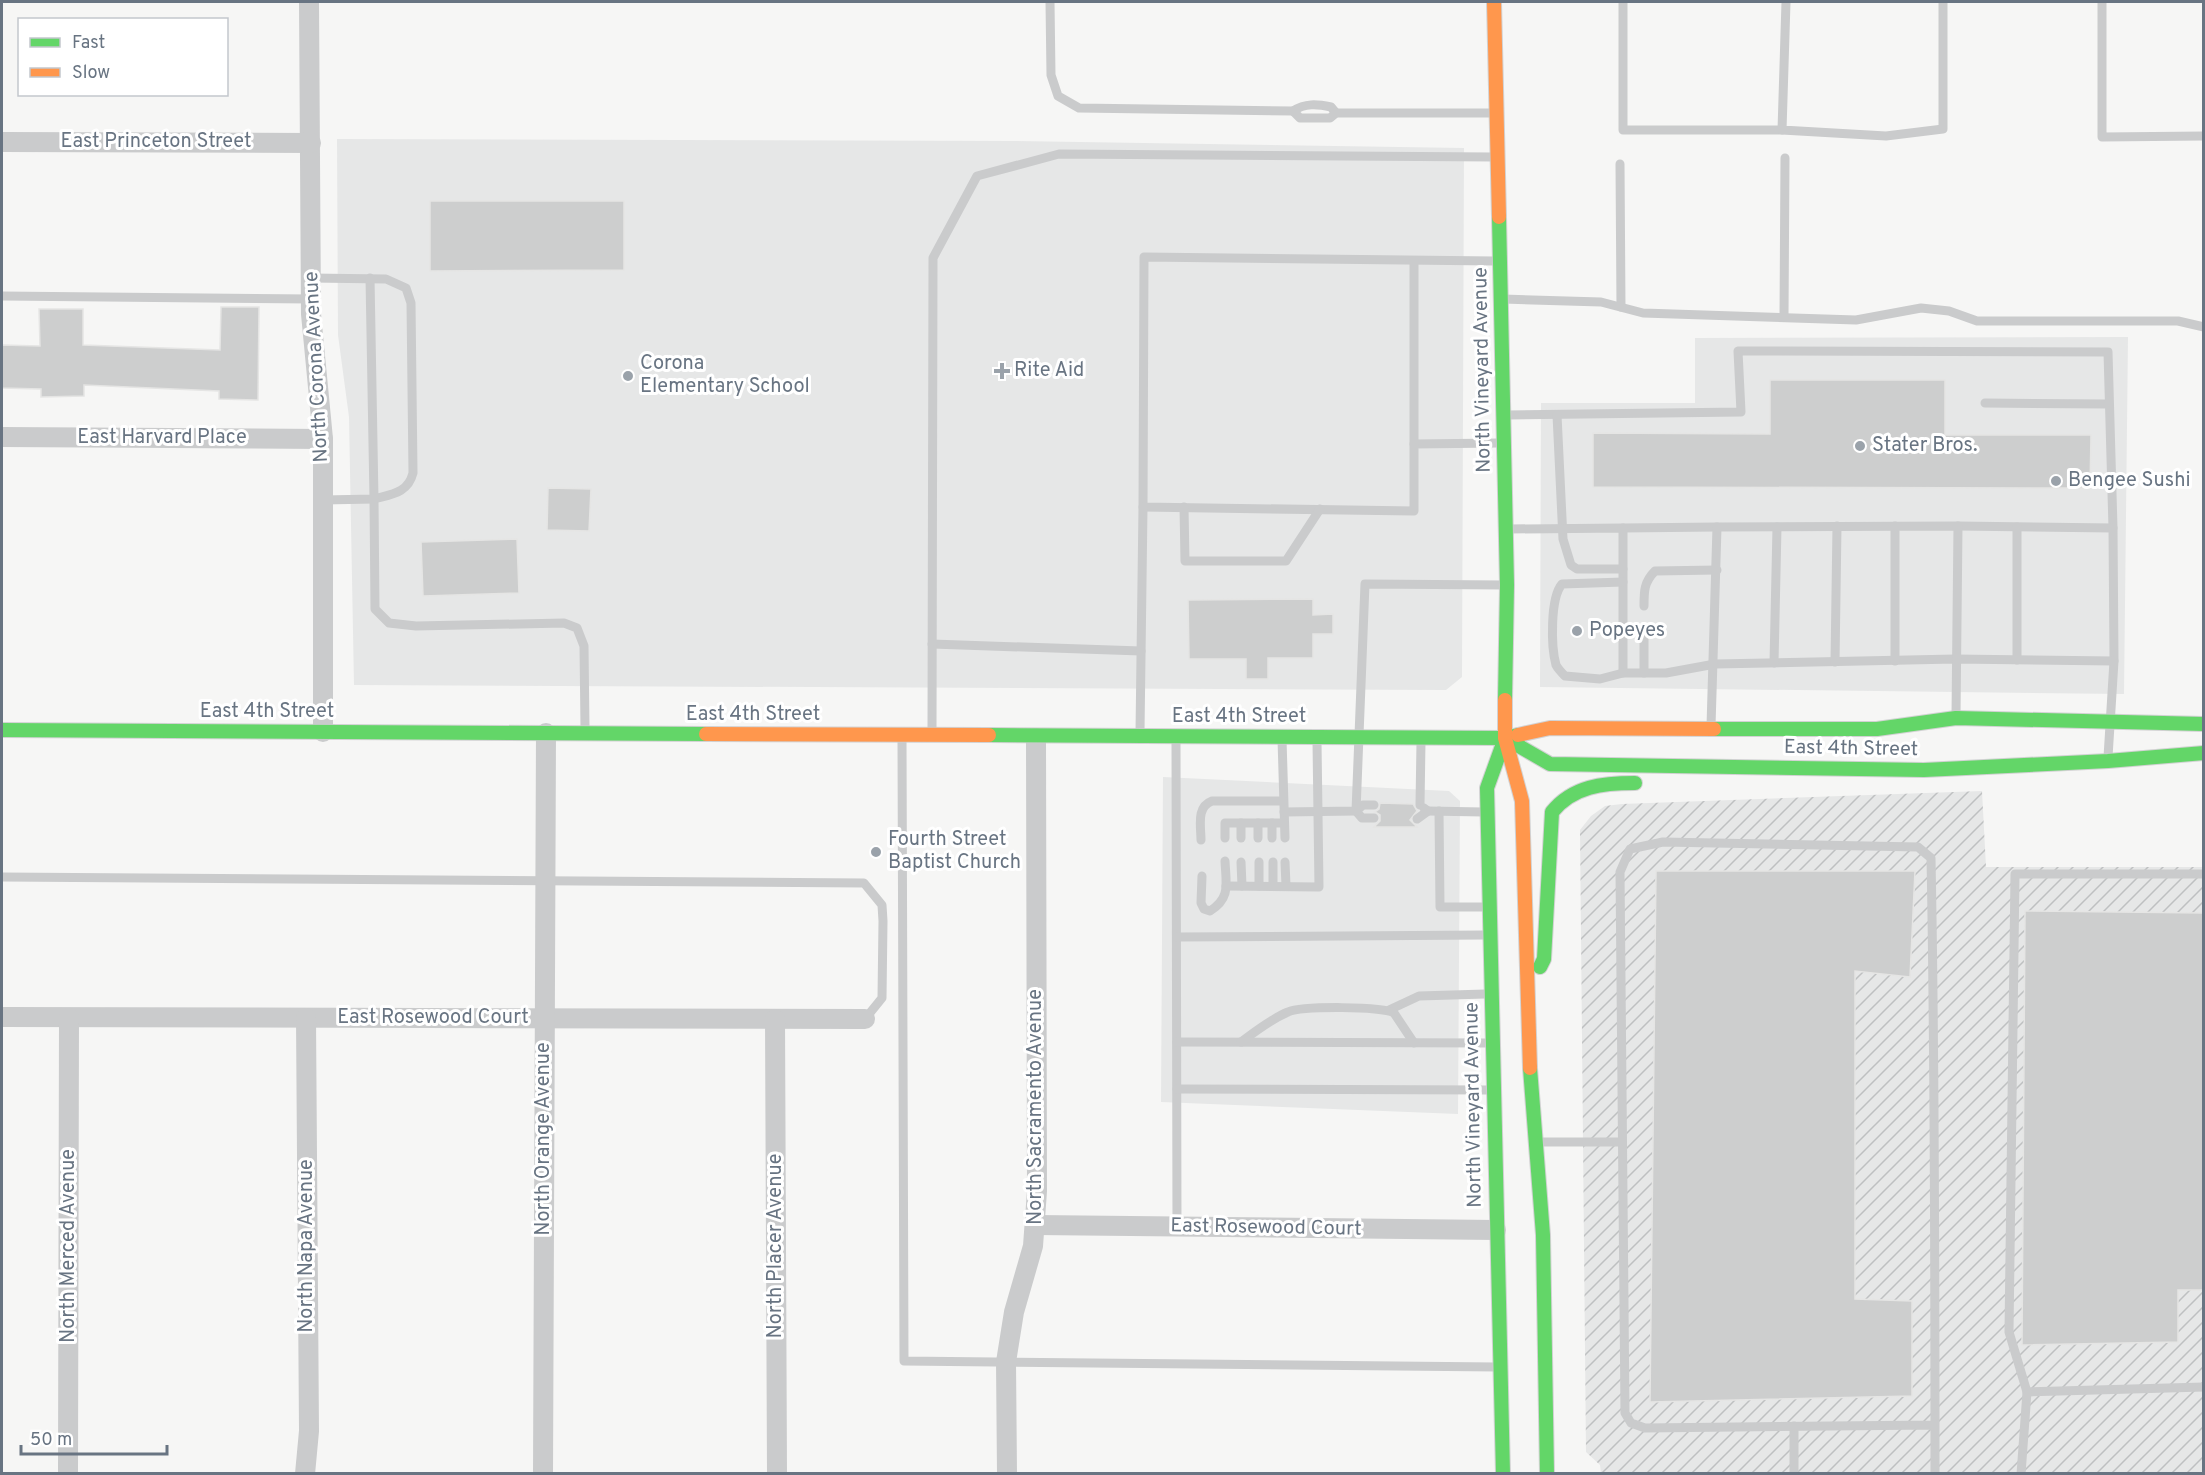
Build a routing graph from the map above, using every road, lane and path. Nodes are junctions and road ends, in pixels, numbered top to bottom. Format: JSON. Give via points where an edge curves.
{"nodes":[{"id":1,"x":309,"y":2,"type":"edge"},
{"id":2,"x":1050,"y":2,"type":"edge"},
{"id":3,"x":1494,"y":2,"type":"edge"},
{"id":4,"x":1623,"y":2,"type":"edge"},
{"id":5,"x":1786,"y":2,"type":"edge"},
{"id":6,"x":1943,"y":2,"type":"edge"},
{"id":7,"x":2102,"y":2,"type":"edge"},
{"id":8,"x":1497,"y":113,"type":"junction"},
{"id":9,"x":1782,"y":130,"type":"junction"},
{"id":10,"x":2204,"y":136,"type":"edge"},
{"id":11,"x":2,"y":142,"type":"edge"},
{"id":12,"x":311,"y":143,"type":"junction"},
{"id":13,"x":1498,"y":157,"type":"junction"},
{"id":14,"x":1785,"y":158,"type":"dead end"},
{"id":15,"x":1620,"y":164,"type":"dead end"},
{"id":16,"x":1414,"y":261,"type":"junction"},
{"id":17,"x":1500,"y":261,"type":"junction"},
{"id":18,"x":311,"y":278,"type":"junction"},
{"id":19,"x":370,"y":278,"type":"junction"},
{"id":20,"x":2,"y":296,"type":"edge"},
{"id":21,"x":311,"y":299,"type":"junction"},
{"id":22,"x":1501,"y":299,"type":"junction"},
{"id":23,"x":1621,"y":307,"type":"junction"},
{"id":24,"x":1784,"y":317,"type":"junction"},
{"id":25,"x":2204,"y":327,"type":"edge"},
{"id":26,"x":1985,"y":403,"type":"dead end"},
{"id":27,"x":2108,"y":404,"type":"junction"},
{"id":28,"x":1503,"y":415,"type":"junction"},
{"id":29,"x":1557,"y":415,"type":"junction"},
{"id":30,"x":2,"y":436,"type":"edge"},
{"id":31,"x":323,"y":438,"type":"junction"},
{"id":32,"x":1504,"y":443,"type":"junction"},
{"id":33,"x":1414,"y":444,"type":"junction"},
{"id":34,"x":374,"y":499,"type":"junction"},
{"id":35,"x":323,"y":500,"type":"junction"},
{"id":36,"x":1143,"y":507,"type":"junction"},
{"id":37,"x":1184,"y":507,"type":"junction"},
{"id":38,"x":1320,"y":509,"type":"junction"},
{"id":39,"x":1837,"y":526,"type":"junction"},
{"id":40,"x":1895,"y":526,"type":"junction"},
{"id":41,"x":1958,"y":526,"type":"junction"},
{"id":42,"x":1717,"y":527,"type":"junction"},
{"id":43,"x":1777,"y":527,"type":"junction"},
{"id":44,"x":2017,"y":527,"type":"junction"},
{"id":45,"x":1623,"y":528,"type":"junction"},
{"id":46,"x":2113,"y":528,"type":"junction"},
{"id":47,"x":1506,"y":529,"type":"junction"},
{"id":48,"x":1562,"y":529,"type":"junction"},
{"id":49,"x":1623,"y":569,"type":"junction"},
{"id":50,"x":1717,"y":570,"type":"junction"},
{"id":51,"x":1623,"y":582,"type":"junction"},
{"id":52,"x":1507,"y":585,"type":"junction"},
{"id":53,"x":1644,"y":606,"type":"dead end"},
{"id":54,"x":1644,"y":628,"type":"dead end"},
{"id":55,"x":932,"y":644,"type":"junction"},
{"id":56,"x":1141,"y":651,"type":"junction"},
{"id":57,"x":1955,"y":659,"type":"junction"},
{"id":58,"x":2017,"y":660,"type":"junction"},
{"id":59,"x":1894,"y":661,"type":"junction"},
{"id":60,"x":2114,"y":661,"type":"junction"},
{"id":61,"x":1835,"y":662,"type":"junction"},
{"id":62,"x":1774,"y":663,"type":"junction"},
{"id":63,"x":1714,"y":664,"type":"junction"},
{"id":64,"x":1623,"y":673,"type":"junction"},
{"id":65,"x":1644,"y":673,"type":"junction"},
{"id":66,"x":1956,"y":718,"type":"junction"},
{"id":67,"x":2110,"y":722,"type":"junction"},
{"id":68,"x":2204,"y":724,"type":"edge"},
{"id":69,"x":1711,"y":728,"type":"junction"},
{"id":70,"x":2,"y":730,"type":"edge"},
{"id":71,"x":323,"y":732,"type":"junction"},
{"id":72,"x":546,"y":733,"type":"junction"},
{"id":73,"x":585,"y":734,"type":"junction"},
{"id":74,"x":902,"y":735,"type":"junction"},
{"id":75,"x":932,"y":736,"type":"junction"},
{"id":76,"x":1317,"y":736,"type":"junction"},
{"id":77,"x":1361,"y":736,"type":"junction"},
{"id":78,"x":1421,"y":736,"type":"junction"},
{"id":79,"x":1140,"y":737,"type":"junction"},
{"id":80,"x":1176,"y":737,"type":"junction"},
{"id":81,"x":1282,"y":737,"type":"junction"},
{"id":82,"x":1036,"y":738,"type":"junction"},
{"id":83,"x":1505,"y":738,"type":"junction"},
{"id":84,"x":2204,"y":753,"type":"edge"},
{"id":85,"x":2108,"y":761,"type":"junction"},
{"id":86,"x":1894,"y":769,"type":"junction"},
{"id":87,"x":1645,"y":783,"type":"dead end"},
{"id":88,"x":1842,"y":783,"type":"dead end"},
{"id":89,"x":1283,"y":801,"type":"junction"},
{"id":90,"x":1374,"y":805,"type":"dead end"},
{"id":91,"x":1422,"y":807,"type":"junction"},
{"id":92,"x":1356,"y":811,"type":"junction"},
{"id":93,"x":1284,"y":812,"type":"junction"},
{"id":94,"x":1317,"y":812,"type":"junction"},
{"id":95,"x":1439,"y":812,"type":"junction"},
{"id":96,"x":1487,"y":812,"type":"junction"},
{"id":97,"x":1374,"y":818,"type":"dead end"},
{"id":98,"x":1417,"y":819,"type":"dead end"},
{"id":99,"x":1241,"y":823,"type":"junction"},
{"id":100,"x":1258,"y":823,"type":"junction"},
{"id":101,"x":1272,"y":823,"type":"junction"},
{"id":102,"x":1284,"y":823,"type":"junction"},
{"id":103,"x":1225,"y":838,"type":"dead end"},
{"id":104,"x":1241,"y":838,"type":"dead end"},
{"id":105,"x":1258,"y":838,"type":"dead end"},
{"id":106,"x":1272,"y":838,"type":"dead end"},
{"id":107,"x":1285,"y":838,"type":"dead end"},
{"id":108,"x":1201,"y":840,"type":"dead end"},
{"id":109,"x":1226,"y":861,"type":"dead end"},
{"id":110,"x":1241,"y":862,"type":"dead end"},
{"id":111,"x":1259,"y":862,"type":"dead end"},
{"id":112,"x":1272,"y":862,"type":"dead end"},
{"id":113,"x":1285,"y":862,"type":"dead end"},
{"id":114,"x":2204,"y":874,"type":"edge"},
{"id":115,"x":1202,"y":876,"type":"dead end"},
{"id":116,"x":2,"y":877,"type":"edge"},
{"id":117,"x":545,"y":881,"type":"junction"},
{"id":118,"x":1226,"y":886,"type":"junction"},
{"id":119,"x":1242,"y":886,"type":"junction"},
{"id":120,"x":1259,"y":886,"type":"junction"},
{"id":121,"x":1273,"y":886,"type":"junction"},
{"id":122,"x":1286,"y":886,"type":"junction"},
{"id":123,"x":1489,"y":907,"type":"junction"},
{"id":124,"x":1490,"y":935,"type":"junction"},
{"id":125,"x":1177,"y":937,"type":"junction"},
{"id":126,"x":1527,"y":991,"type":"junction"},
{"id":127,"x":1490,"y":994,"type":"junction"},
{"id":128,"x":1389,"y":1010,"type":"junction"},
{"id":129,"x":2,"y":1017,"type":"edge"},
{"id":130,"x":306,"y":1017,"type":"junction"},
{"id":131,"x":544,"y":1017,"type":"junction"},
{"id":132,"x":69,"y":1018,"type":"junction"},
{"id":133,"x":775,"y":1019,"type":"junction"},
{"id":134,"x":865,"y":1019,"type":"joint"},
{"id":135,"x":1177,"y":1042,"type":"junction"},
{"id":136,"x":1240,"y":1042,"type":"junction"},
{"id":137,"x":1414,"y":1043,"type":"junction"},
{"id":138,"x":1491,"y":1043,"type":"junction"},
{"id":139,"x":1507,"y":1058,"type":"dead end"},
{"id":140,"x":1177,"y":1089,"type":"junction"},
{"id":141,"x":1491,"y":1090,"type":"junction"},
{"id":142,"x":1537,"y":1142,"type":"junction"},
{"id":143,"x":1622,"y":1142,"type":"junction"},
{"id":144,"x":1527,"y":1206,"type":"dead end"},
{"id":145,"x":1036,"y":1225,"type":"junction"},
{"id":146,"x":1177,"y":1227,"type":"junction"},
{"id":147,"x":1496,"y":1230,"type":"junction"},
{"id":148,"x":1543,"y":1236,"type":"junction"},
{"id":149,"x":1006,"y":1362,"type":"junction"},
{"id":150,"x":1500,"y":1367,"type":"junction"},
{"id":151,"x":2204,"y":1387,"type":"edge"},
{"id":152,"x":2026,"y":1392,"type":"junction"},
{"id":153,"x":1935,"y":1425,"type":"junction"},
{"id":154,"x":1794,"y":1426,"type":"junction"},
{"id":155,"x":68,"y":1473,"type":"edge"},
{"id":156,"x":306,"y":1473,"type":"edge"},
{"id":157,"x":543,"y":1473,"type":"edge"},
{"id":158,"x":777,"y":1473,"type":"edge"},
{"id":159,"x":1007,"y":1473,"type":"edge"},
{"id":160,"x":1503,"y":1473,"type":"edge"},
{"id":161,"x":1547,"y":1473,"type":"edge"},
{"id":162,"x":1794,"y":1473,"type":"edge"},
{"id":163,"x":1935,"y":1473,"type":"edge"},
{"id":164,"x":2021,"y":1473,"type":"edge"}],
"edges":[{"from":1,"to":12,"type":"street","name":"North Corona Avenue"},
{"from":2,"to":8,"type":"lane","via":[[1051,75],[1058,96],[1079,108],[1293,111],[1300,117],[1330,117],[1336,113]]},
{"from":3,"to":8,"type":"main road","name":"North Vineyard Avenue"},
{"from":4,"to":9,"type":"lane","via":[[1623,130]]},
{"from":5,"to":9,"type":"lane"},
{"from":6,"to":9,"type":"lane","via":[[1943,129],[1886,136]]},
{"from":7,"to":10,"type":"lane","via":[[2102,137]]},
{"from":8,"to":13,"type":"main road","name":"North Vineyard Avenue"},
{"from":11,"to":12,"type":"street","name":"East Princeton Street"},
{"from":12,"to":18,"type":"street","name":"North Corona Avenue"},
{"from":13,"to":17,"type":"main road","name":"North Vineyard Avenue"},
{"from":13,"to":55,"type":"lane","via":[[1059,154],[978,176],[933,258]]},
{"from":14,"to":24,"type":"lane"},
{"from":15,"to":23,"type":"lane"},
{"from":16,"to":17,"type":"lane"},
{"from":16,"to":33,"type":"lane"},
{"from":16,"to":36,"type":"lane","via":[[1144,257]]},
{"from":17,"to":22,"type":"main road","name":"North Vineyard Avenue"},
{"from":18,"to":19,"type":"lane"},
{"from":18,"to":21,"type":"street","name":"North Corona Avenue"},
{"from":19,"to":34,"type":"lane"},
{"from":19,"to":34,"type":"lane","via":[[386,279],[406,288],[411,303],[413,345],[413,473],[407,488]]},
{"from":20,"to":21,"type":"lane"},
{"from":21,"to":31,"type":"street","name":"North Corona Avenue"},
{"from":22,"to":23,"type":"lane","via":[[1601,302]]},
{"from":22,"to":28,"type":"main road","name":"North Vineyard Avenue"},
{"from":23,"to":24,"type":"lane","via":[[1643,313]]},
{"from":24,"to":25,"type":"lane","via":[[1856,320],[1921,308],[1949,311],[1977,321],[2178,321]]},
{"from":26,"to":27,"type":"lane"},
{"from":27,"to":29,"type":"lane","via":[[2108,352],[1738,351],[1741,412]]},
{"from":27,"to":46,"type":"lane"},
{"from":28,"to":29,"type":"lane"},
{"from":28,"to":32,"type":"main road","name":"North Vineyard Avenue"},
{"from":29,"to":48,"type":"lane"},
{"from":30,"to":31,"type":"street","name":"East Harvard Place"},
{"from":31,"to":35,"type":"street","name":"North Corona Avenue"},
{"from":32,"to":33,"type":"lane"},
{"from":32,"to":47,"type":"main road","name":"North Vineyard Avenue"},
{"from":33,"to":38,"type":"lane","via":[[1414,510]]},
{"from":34,"to":35,"type":"lane"},
{"from":34,"to":73,"type":"lane","via":[[374,598],[379,616],[389,623],[416,626],[564,623],[577,628],[584,646]]},
{"from":35,"to":71,"type":"street","name":"North Corona Avenue"},
{"from":36,"to":37,"type":"lane"},
{"from":36,"to":56,"type":"lane"},
{"from":37,"to":38,"type":"lane"},
{"from":37,"to":38,"type":"lane","via":[[1185,561],[1287,561]]},
{"from":39,"to":40,"type":"lane"},
{"from":39,"to":43,"type":"lane"},
{"from":39,"to":61,"type":"lane"},
{"from":40,"to":41,"type":"lane"},
{"from":40,"to":59,"type":"lane"},
{"from":41,"to":44,"type":"lane"},
{"from":41,"to":57,"type":"lane"},
{"from":42,"to":43,"type":"lane"},
{"from":42,"to":45,"type":"lane"},
{"from":42,"to":50,"type":"lane"},
{"from":43,"to":62,"type":"lane"},
{"from":44,"to":46,"type":"lane"},
{"from":44,"to":58,"type":"lane"},
{"from":45,"to":48,"type":"lane"},
{"from":45,"to":49,"type":"lane"},
{"from":46,"to":60,"type":"lane"},
{"from":47,"to":48,"type":"lane"},
{"from":47,"to":52,"type":"main road","name":"North Vineyard Avenue"},
{"from":48,"to":49,"type":"lane","via":[[1565,550],[1577,569]]},
{"from":49,"to":51,"type":"lane"},
{"from":50,"to":53,"type":"lane","via":[[1655,571],[1644,589]]},
{"from":50,"to":63,"type":"lane"},
{"from":51,"to":64,"type":"lane"},
{"from":51,"to":64,"type":"lane","via":[[1562,584],[1554,596],[1557,667],[1565,676],[1600,679]]},
{"from":52,"to":77,"type":"lane","via":[[1365,584]]},
{"from":52,"to":83,"type":"main road","name":"North Vineyard Avenue"},
{"from":54,"to":65,"type":"lane"},
{"from":55,"to":56,"type":"lane"},
{"from":55,"to":75,"type":"lane"},
{"from":56,"to":79,"type":"lane"},
{"from":57,"to":58,"type":"lane"},
{"from":57,"to":59,"type":"lane"},
{"from":57,"to":66,"type":"lane"},
{"from":58,"to":60,"type":"lane"},
{"from":59,"to":61,"type":"lane"},
{"from":60,"to":67,"type":"lane"},
{"from":61,"to":62,"type":"lane"},
{"from":62,"to":63,"type":"lane"},
{"from":63,"to":65,"type":"lane"},
{"from":63,"to":69,"type":"lane"},
{"from":64,"to":65,"type":"lane"},
{"from":66,"to":67,"type":"main road","name":"East 4th Street"},
{"from":66,"to":69,"type":"main road","name":"East 4th Street","via":[[1876,729]]},
{"from":67,"to":68,"type":"main road","name":"East 4th Street"},
{"from":67,"to":85,"type":"lane"},
{"from":69,"to":83,"type":"main road","name":"East 4th Street","via":[[1550,728]]},
{"from":70,"to":71,"type":"main road","name":"East 4th Street"},
{"from":71,"to":72,"type":"main road","name":"East 4th Street"},
{"from":72,"to":73,"type":"main road","name":"East 4th Street"},
{"from":72,"to":117,"type":"street","name":"North Orange Avenue"},
{"from":73,"to":74,"type":"main road","name":"East 4th Street"},
{"from":74,"to":75,"type":"main road","name":"East 4th Street"},
{"from":74,"to":149,"type":"lane","via":[[904,1361]]},
{"from":75,"to":82,"type":"main road","name":"East 4th Street"},
{"from":76,"to":77,"type":"main road","name":"East 4th Street"},
{"from":76,"to":81,"type":"main road","name":"East 4th Street"},
{"from":76,"to":94,"type":"lane"},
{"from":77,"to":78,"type":"main road","name":"East 4th Street"},
{"from":77,"to":92,"type":"lane"},
{"from":78,"to":83,"type":"main road","name":"East 4th Street"},
{"from":78,"to":91,"type":"lane"},
{"from":79,"to":80,"type":"main road","name":"East 4th Street"},
{"from":79,"to":82,"type":"main road","name":"East 4th Street"},
{"from":80,"to":81,"type":"main road","name":"East 4th Street"},
{"from":80,"to":125,"type":"lane"},
{"from":81,"to":89,"type":"lane"},
{"from":82,"to":145,"type":"street","name":"North Sacramento Avenue"},
{"from":83,"to":86,"type":"main road","name":"East 4th Street","via":[[1550,764]]},
{"from":83,"to":96,"type":"main road","name":"North Vineyard Avenue","via":[[1487,788]]},
{"from":83,"to":126,"type":"main road","name":"North Vineyard Avenue","via":[[1522,801]]},
{"from":84,"to":85,"type":"main road","name":"East 4th Street"},
{"from":85,"to":86,"type":"main road","name":"East 4th Street"},
{"from":86,"to":88,"type":"main road"},
{"from":87,"to":126,"type":"main road","via":[[1599,783],[1567,796],[1551,814],[1544,959]]},
{"from":89,"to":93,"type":"lane"},
{"from":89,"to":108,"type":"lane","via":[[1204,804]]},
{"from":90,"to":92,"type":"lane","via":[[1363,805]]},
{"from":91,"to":95,"type":"lane"},
{"from":91,"to":98,"type":"lane"},
{"from":92,"to":94,"type":"lane"},
{"from":92,"to":97,"type":"lane","via":[[1362,818]]},
{"from":93,"to":94,"type":"lane"},
{"from":93,"to":102,"type":"lane"},
{"from":94,"to":122,"type":"lane","via":[[1319,887]]},
{"from":95,"to":96,"type":"lane"},
{"from":95,"to":123,"type":"lane","via":[[1440,907]]},
{"from":96,"to":123,"type":"main road","name":"North Vineyard Avenue"},
{"from":99,"to":100,"type":"lane"},
{"from":99,"to":103,"type":"lane","via":[[1225,823]]},
{"from":99,"to":104,"type":"lane"},
{"from":100,"to":101,"type":"lane"},
{"from":100,"to":105,"type":"lane"},
{"from":101,"to":102,"type":"lane"},
{"from":101,"to":106,"type":"lane"},
{"from":102,"to":107,"type":"lane"},
{"from":109,"to":118,"type":"lane"},
{"from":110,"to":119,"type":"lane"},
{"from":111,"to":120,"type":"lane"},
{"from":112,"to":121,"type":"lane"},
{"from":113,"to":122,"type":"lane"},
{"from":114,"to":152,"type":"lane","via":[[2015,874],[2009,1332]]},
{"from":115,"to":118,"type":"lane","via":[[1204,909],[1210,911],[1221,904]]},
{"from":116,"to":117,"type":"lane"},
{"from":117,"to":131,"type":"street","name":"North Orange Avenue"},
{"from":117,"to":134,"type":"lane","via":[[864,883],[882,905],[883,921],[882,998]]},
{"from":118,"to":119,"type":"lane"},
{"from":119,"to":120,"type":"lane"},
{"from":120,"to":121,"type":"lane"},
{"from":121,"to":122,"type":"lane"},
{"from":123,"to":124,"type":"main road","name":"North Vineyard Avenue"},
{"from":124,"to":125,"type":"lane"},
{"from":124,"to":127,"type":"main road","name":"North Vineyard Avenue"},
{"from":125,"to":135,"type":"lane"},
{"from":126,"to":142,"type":"main road","name":"North Vineyard Avenue"},
{"from":127,"to":128,"type":"lane","via":[[1419,996]]},
{"from":127,"to":138,"type":"main road","name":"North Vineyard Avenue"},
{"from":128,"to":136,"type":"lane","via":[[1296,1010],[1276,1017]]},
{"from":128,"to":137,"type":"lane"},
{"from":129,"to":132,"type":"street","name":"East Rosewood Court"},
{"from":130,"to":131,"type":"street","name":"East Rosewood Court"},
{"from":130,"to":132,"type":"street","name":"East Rosewood Court"},
{"from":130,"to":156,"type":"street","name":"North Napa Avenue"},
{"from":131,"to":133,"type":"street","name":"East Rosewood Court"},
{"from":131,"to":157,"type":"street","name":"North Orange Avenue"},
{"from":132,"to":155,"type":"street","name":"North Merced Avenue"},
{"from":133,"to":134,"type":"street","name":"East Rosewood Court"},
{"from":133,"to":158,"type":"street","name":"North Placer Avenue"},
{"from":135,"to":136,"type":"lane"},
{"from":135,"to":140,"type":"lane"},
{"from":136,"to":137,"type":"lane"},
{"from":137,"to":138,"type":"lane"},
{"from":138,"to":139,"type":"main road"},
{"from":138,"to":141,"type":"main road","name":"North Vineyard Avenue"},
{"from":140,"to":141,"type":"lane"},
{"from":140,"to":146,"type":"lane"},
{"from":141,"to":147,"type":"main road","name":"North Vineyard Avenue"},
{"from":142,"to":143,"type":"lane"},
{"from":142,"to":148,"type":"main road","name":"North Vineyard Avenue"},
{"from":143,"to":153,"type":"lane","via":[[1620,872],[1630,849],[1663,842],[1918,847],[1931,858]]},
{"from":143,"to":154,"type":"lane","via":[[1625,1413],[1631,1423],[1646,1428]]},
{"from":144,"to":148,"type":"main road"},
{"from":145,"to":146,"type":"street","name":"East Rosewood Court"},
{"from":145,"to":149,"type":"street","name":"North Sacramento Avenue"},
{"from":146,"to":147,"type":"street","name":"East Rosewood Court"},
{"from":147,"to":150,"type":"main road","name":"North Vineyard Avenue"},
{"from":148,"to":161,"type":"main road","name":"North Vineyard Avenue"},
{"from":149,"to":150,"type":"lane"},
{"from":149,"to":159,"type":"street","name":"North Sacramento Avenue"},
{"from":150,"to":160,"type":"main road","name":"North Vineyard Avenue"},
{"from":151,"to":152,"type":"lane"},
{"from":152,"to":164,"type":"lane"},
{"from":153,"to":154,"type":"lane"},
{"from":153,"to":163,"type":"lane"},
{"from":154,"to":162,"type":"lane"}]}
